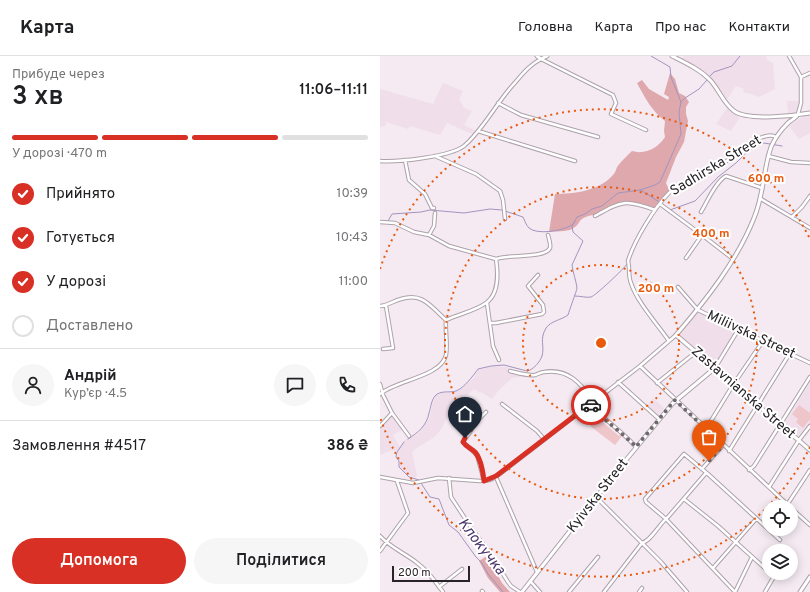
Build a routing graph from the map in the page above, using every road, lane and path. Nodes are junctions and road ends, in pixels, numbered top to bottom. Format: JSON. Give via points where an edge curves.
{"nodes":[{"id":1,"x":537,"y":56,"type":"edge"},
{"id":2,"x":547,"y":56,"type":"edge"},
{"id":3,"x":672,"y":56,"type":"edge"},
{"id":4,"x":789,"y":56,"type":"edge"},
{"id":5,"x":541,"y":59,"type":"junction"},
{"id":6,"x":810,"y":73,"type":"edge"},
{"id":7,"x":801,"y":77,"type":"junction"},
{"id":8,"x":498,"y":103,"type":"junction"},
{"id":9,"x":810,"y":113,"type":"edge"},
{"id":10,"x":798,"y":114,"type":"junction"},
{"id":11,"x":646,"y":130,"type":"dead end"},
{"id":12,"x":478,"y":131,"type":"junction"},
{"id":13,"x":598,"y":137,"type":"dead end"},
{"id":14,"x":776,"y":137,"type":"junction"},
{"id":15,"x":434,"y":156,"type":"junction"},
{"id":16,"x":768,"y":156,"type":"junction"},
{"id":17,"x":380,"y":160,"type":"edge"},
{"id":18,"x":405,"y":160,"type":"junction"},
{"id":19,"x":575,"y":161,"type":"dead end"},
{"id":20,"x":810,"y":163,"type":"edge"},
{"id":21,"x":762,"y":188,"type":"junction"},
{"id":22,"x":810,"y":196,"type":"edge"},
{"id":23,"x":760,"y":199,"type":"junction"},
{"id":24,"x":660,"y":204,"type":"junction"},
{"id":25,"x":434,"y":208,"type":"dead end"},
{"id":26,"x":655,"y":210,"type":"junction"},
{"id":27,"x":701,"y":212,"type":"dead end"},
{"id":28,"x":435,"y":213,"type":"dead end"},
{"id":29,"x":595,"y":216,"type":"dead end"},
{"id":30,"x":792,"y":217,"type":"junction"},
{"id":31,"x":506,"y":218,"type":"dead end"},
{"id":32,"x":380,"y":222,"type":"edge"},
{"id":33,"x":810,"y":228,"type":"edge"},
{"id":34,"x":429,"y":235,"type":"junction"},
{"id":35,"x":548,"y":235,"type":"dead end"},
{"id":36,"x":702,"y":235,"type":"junction"},
{"id":37,"x":686,"y":258,"type":"dead end"},
{"id":38,"x":496,"y":259,"type":"junction"},
{"id":39,"x":733,"y":259,"type":"junction"},
{"id":40,"x":538,"y":275,"type":"dead end"},
{"id":41,"x":678,"y":287,"type":"dead end"},
{"id":42,"x":488,"y":302,"type":"junction"},
{"id":43,"x":380,"y":306,"type":"edge"},
{"id":44,"x":386,"y":306,"type":"junction"},
{"id":45,"x":698,"y":310,"type":"junction"},
{"id":46,"x":446,"y":320,"type":"junction"},
{"id":47,"x":490,"y":323,"type":"junction"},
{"id":48,"x":738,"y":330,"type":"junction"},
{"id":49,"x":676,"y":335,"type":"junction"},
{"id":50,"x":669,"y":341,"type":"junction"},
{"id":51,"x":763,"y":341,"type":"junction"},
{"id":52,"x":383,"y":349,"type":"dead end"},
{"id":53,"x":696,"y":352,"type":"junction"},
{"id":54,"x":790,"y":353,"type":"junction"},
{"id":55,"x":499,"y":360,"type":"dead end"},
{"id":56,"x":810,"y":363,"type":"edge"},
{"id":57,"x":640,"y":366,"type":"junction"},
{"id":58,"x":715,"y":368,"type":"junction"},
{"id":59,"x":510,"y":371,"type":"dead end"},
{"id":60,"x":810,"y":377,"type":"edge"},
{"id":61,"x":618,"y":382,"type":"junction"},
{"id":62,"x":657,"y":383,"type":"junction"},
{"id":63,"x":380,"y":384,"type":"edge"},
{"id":64,"x":733,"y":384,"type":"junction"},
{"id":65,"x":381,"y":393,"type":"edge"},
{"id":66,"x":675,"y":400,"type":"junction"},
{"id":67,"x":594,"y":401,"type":"junction"},
{"id":68,"x":502,"y":404,"type":"dead end"},
{"id":69,"x":590,"y":404,"type":"junction"},
{"id":70,"x":757,"y":405,"type":"junction"},
{"id":71,"x":486,"y":412,"type":"dead end"},
{"id":72,"x":392,"y":413,"type":"junction"},
{"id":73,"x":659,"y":420,"type":"junction"},
{"id":74,"x":780,"y":425,"type":"junction"},
{"id":75,"x":380,"y":426,"type":"edge"},
{"id":76,"x":810,"y":426,"type":"edge"},
{"id":77,"x":706,"y":429,"type":"junction"},
{"id":78,"x":409,"y":436,"type":"dead end"},
{"id":79,"x":544,"y":439,"type":"junction"},
{"id":80,"x":799,"y":440,"type":"junction"},
{"id":81,"x":723,"y":445,"type":"junction"},
{"id":82,"x":636,"y":447,"type":"junction"},
{"id":83,"x":810,"y":450,"type":"edge"},
{"id":84,"x":729,"y":451,"type":"junction"},
{"id":85,"x":702,"y":469,"type":"junction"},
{"id":86,"x":750,"y":470,"type":"junction"},
{"id":87,"x":810,"y":470,"type":"edge"},
{"id":88,"x":706,"y":472,"type":"junction"},
{"id":89,"x":496,"y":476,"type":"junction"},
{"id":90,"x":380,"y":477,"type":"edge"},
{"id":91,"x":449,"y":478,"type":"junction"},
{"id":92,"x":397,"y":481,"type":"junction"},
{"id":93,"x":484,"y":481,"type":"junction"},
{"id":94,"x":769,"y":487,"type":"junction"},
{"id":95,"x":596,"y":497,"type":"junction"},
{"id":96,"x":684,"y":498,"type":"junction"},
{"id":97,"x":783,"y":500,"type":"edge"},
{"id":98,"x":790,"y":500,"type":"edge"},
{"id":99,"x":798,"y":514,"type":"edge"},
{"id":100,"x":666,"y":519,"type":"junction"},
{"id":101,"x":756,"y":519,"type":"junction"},
{"id":102,"x":809,"y":523,"type":"edge"},
{"id":103,"x":380,"y":536,"type":"edge"},
{"id":104,"x":780,"y":540,"type":"dead end"},
{"id":105,"x":386,"y":542,"type":"junction"},
{"id":106,"x":642,"y":543,"type":"junction"},
{"id":107,"x":735,"y":543,"type":"junction"},
{"id":108,"x":380,"y":551,"type":"edge"},
{"id":109,"x":598,"y":557,"type":"dead end"},
{"id":110,"x":752,"y":557,"type":"junction"},
{"id":111,"x":762,"y":565,"type":"edge"},
{"id":112,"x":713,"y":568,"type":"junction"},
{"id":113,"x":462,"y":569,"type":"dead end"},
{"id":114,"x":538,"y":572,"type":"junction"},
{"id":115,"x":810,"y":577,"type":"edge"},
{"id":116,"x":772,"y":580,"type":"edge"},
{"id":117,"x":531,"y":582,"type":"junction"},
{"id":118,"x":439,"y":587,"type":"junction"},
{"id":119,"x":642,"y":588,"type":"dead end"},
{"id":120,"x":443,"y":592,"type":"edge"},
{"id":121,"x":521,"y":592,"type":"edge"},
{"id":122,"x":540,"y":592,"type":"edge"},
{"id":123,"x":569,"y":592,"type":"edge"},
{"id":124,"x":604,"y":592,"type":"edge"},
{"id":125,"x":639,"y":592,"type":"edge"},
{"id":126,"x":687,"y":592,"type":"edge"},
{"id":127,"x":765,"y":592,"type":"edge"},
{"id":128,"x":800,"y":592,"type":"edge"}],
"edges":[{"from":1,"to":5,"type":"street"},
{"from":2,"to":5,"type":"street"},
{"from":3,"to":10,"type":"street","via":[[706,75],[730,108],[738,114]]},
{"from":4,"to":7,"type":"street"},
{"from":5,"to":8,"type":"street","via":[[523,74]]},
{"from":5,"to":11,"type":"street","via":[[613,95],[616,103],[612,114]]},
{"from":6,"to":7,"type":"street"},
{"from":7,"to":10,"type":"street","via":[[801,103]]},
{"from":8,"to":12,"type":"street"},
{"from":8,"to":13,"type":"street","via":[[521,115]]},
{"from":9,"to":10,"type":"street"},
{"from":10,"to":14,"type":"street"},
{"from":12,"to":15,"type":"street","via":[[461,148]]},
{"from":12,"to":19,"type":"street"},
{"from":14,"to":16,"type":"street"},
{"from":14,"to":24,"type":"street","name":"Sadhirska Street","via":[[769,135],[758,139],[716,168],[670,192]]},
{"from":15,"to":18,"type":"street"},
{"from":15,"to":31,"type":"street","via":[[476,174],[500,191]]},
{"from":16,"to":20,"type":"street","via":[[791,162]]},
{"from":16,"to":21,"type":"street"},
{"from":17,"to":18,"type":"street"},
{"from":18,"to":25,"type":"street","via":[[409,180],[426,194]]},
{"from":21,"to":23,"type":"street"},
{"from":21,"to":27,"type":"street","via":[[723,177]]},
{"from":22,"to":30,"type":"street"},
{"from":23,"to":30,"type":"street"},
{"from":23,"to":39,"type":"street","via":[[754,218]]},
{"from":24,"to":26,"type":"street","name":"Sadhirska Street"},
{"from":24,"to":36,"type":"street","name":"Sadhirska Street"},
{"from":26,"to":29,"type":"street","via":[[626,202]]},
{"from":26,"to":50,"type":"street","name":"Sadhirska Street","via":[[628,261],[630,282]]},
{"from":28,"to":34,"type":"street","via":[[434,226]]},
{"from":30,"to":33,"type":"street"},
{"from":32,"to":34,"type":"street","via":[[394,223],[410,231]]},
{"from":34,"to":38,"type":"street","via":[[449,246]]},
{"from":35,"to":38,"type":"street","via":[[550,244],[546,252]]},
{"from":36,"to":37,"type":"street"},
{"from":36,"to":39,"type":"street","name":"Sadhirska Street"},
{"from":38,"to":42,"type":"street","via":[[498,273],[495,290]]},
{"from":39,"to":45,"type":"street"},
{"from":40,"to":47,"type":"street","via":[[528,286],[543,305],[542,314],[496,324]]},
{"from":41,"to":45,"type":"street","name":"Miliivska Street"},
{"from":42,"to":46,"type":"street"},
{"from":42,"to":47,"type":"street"},
{"from":43,"to":44,"type":"street"},
{"from":44,"to":46,"type":"street","via":[[406,297],[422,298]]},
{"from":44,"to":52,"type":"street","via":[[393,348]]},
{"from":45,"to":48,"type":"street","name":"Miliivska Street"},
{"from":45,"to":49,"type":"street"},
{"from":46,"to":65,"type":"street","via":[[447,346],[440,365]]},
{"from":47,"to":55,"type":"street","via":[[492,346]]},
{"from":48,"to":51,"type":"street","name":"Miliivska Street"},
{"from":48,"to":58,"type":"street","name":"Kyivska Street"},
{"from":49,"to":50,"type":"street"},
{"from":49,"to":53,"type":"street","name":"Zastavnianska Street"},
{"from":50,"to":57,"type":"street"},
{"from":51,"to":54,"type":"street","name":"Miliivska Street"},
{"from":51,"to":64,"type":"street"},
{"from":53,"to":58,"type":"street","name":"Zastavnianska Street"},
{"from":53,"to":62,"type":"street"},
{"from":54,"to":56,"type":"street","name":"Miliivska Street"},
{"from":54,"to":70,"type":"street"},
{"from":57,"to":61,"type":"street"},
{"from":57,"to":62,"type":"street"},
{"from":58,"to":64,"type":"street","name":"Zastavnianska Street"},
{"from":58,"to":66,"type":"street","name":"Kyivska Street"},
{"from":59,"to":67,"type":"street","via":[[527,375],[564,372],[580,384]]},
{"from":60,"to":74,"type":"street"},
{"from":61,"to":67,"type":"street"},
{"from":61,"to":73,"type":"street"},
{"from":62,"to":66,"type":"street"},
{"from":63,"to":65,"type":"street"},
{"from":64,"to":70,"type":"street","name":"Zastavnianska Street"},
{"from":64,"to":77,"type":"street"},
{"from":65,"to":72,"type":"street"},
{"from":66,"to":73,"type":"street","name":"Kyivska Street"},
{"from":66,"to":77,"type":"street"},
{"from":67,"to":69,"type":"street"},
{"from":68,"to":79,"type":"street"},
{"from":69,"to":79,"type":"street"},
{"from":69,"to":82,"type":"street"},
{"from":70,"to":74,"type":"street","name":"Zastavnianska Street"},
{"from":70,"to":84,"type":"street"},
{"from":71,"to":93,"type":"street","via":[[463,442],[477,455]]},
{"from":72,"to":75,"type":"street"},
{"from":72,"to":78,"type":"street"},
{"from":73,"to":82,"type":"street","name":"Kyivska Street"},
{"from":74,"to":80,"type":"street","name":"Zastavnianska Street"},
{"from":74,"to":86,"type":"street"},
{"from":76,"to":80,"type":"street"},
{"from":77,"to":81,"type":"street"},
{"from":79,"to":89,"type":"street"},
{"from":80,"to":83,"type":"street","name":"Zastavnianska Street"},
{"from":80,"to":94,"type":"street"},
{"from":81,"to":84,"type":"street"},
{"from":81,"to":85,"type":"street"},
{"from":82,"to":95,"type":"street","name":"Kyivska Street"},
{"from":84,"to":86,"type":"street"},
{"from":85,"to":88,"type":"street"},
{"from":85,"to":100,"type":"street","via":[[684,454],[645,499]]},
{"from":86,"to":94,"type":"street"},
{"from":87,"to":98,"type":"street"},
{"from":88,"to":96,"type":"street"},
{"from":88,"to":101,"type":"street"},
{"from":89,"to":93,"type":"street"},
{"from":89,"to":114,"type":"street"},
{"from":90,"to":92,"type":"street"},
{"from":91,"to":92,"type":"street","via":[[418,483]]},
{"from":91,"to":93,"type":"street"},
{"from":91,"to":121,"type":"street","via":[[449,490],[454,503],[511,586]]},
{"from":92,"to":105,"type":"street","via":[[408,513]]},
{"from":94,"to":97,"type":"street"},
{"from":95,"to":106,"type":"street"},
{"from":95,"to":114,"type":"street","name":"Kyivska Street"},
{"from":96,"to":100,"type":"street"},
{"from":96,"to":107,"type":"street"},
{"from":99,"to":102,"type":"street"},
{"from":100,"to":106,"type":"street","via":[[647,541]]},
{"from":100,"to":112,"type":"street"},
{"from":101,"to":104,"type":"street"},
{"from":101,"to":107,"type":"street"},
{"from":103,"to":105,"type":"street"},
{"from":105,"to":108,"type":"street"},
{"from":105,"to":118,"type":"street","via":[[417,562]]},
{"from":106,"to":124,"type":"street"},
{"from":106,"to":126,"type":"street"},
{"from":107,"to":110,"type":"street"},
{"from":107,"to":112,"type":"street"},
{"from":109,"to":123,"type":"street"},
{"from":110,"to":111,"type":"street"},
{"from":110,"to":112,"type":"street","via":[[735,592]]},
{"from":113,"to":118,"type":"street"},
{"from":114,"to":117,"type":"street","name":"Kyivska Street"},
{"from":115,"to":128,"type":"street"},
{"from":116,"to":127,"type":"street"},
{"from":117,"to":121,"type":"street","name":"Kyivska Street"},
{"from":117,"to":122,"type":"street"},
{"from":118,"to":120,"type":"street"},
{"from":119,"to":125,"type":"street"}]}
